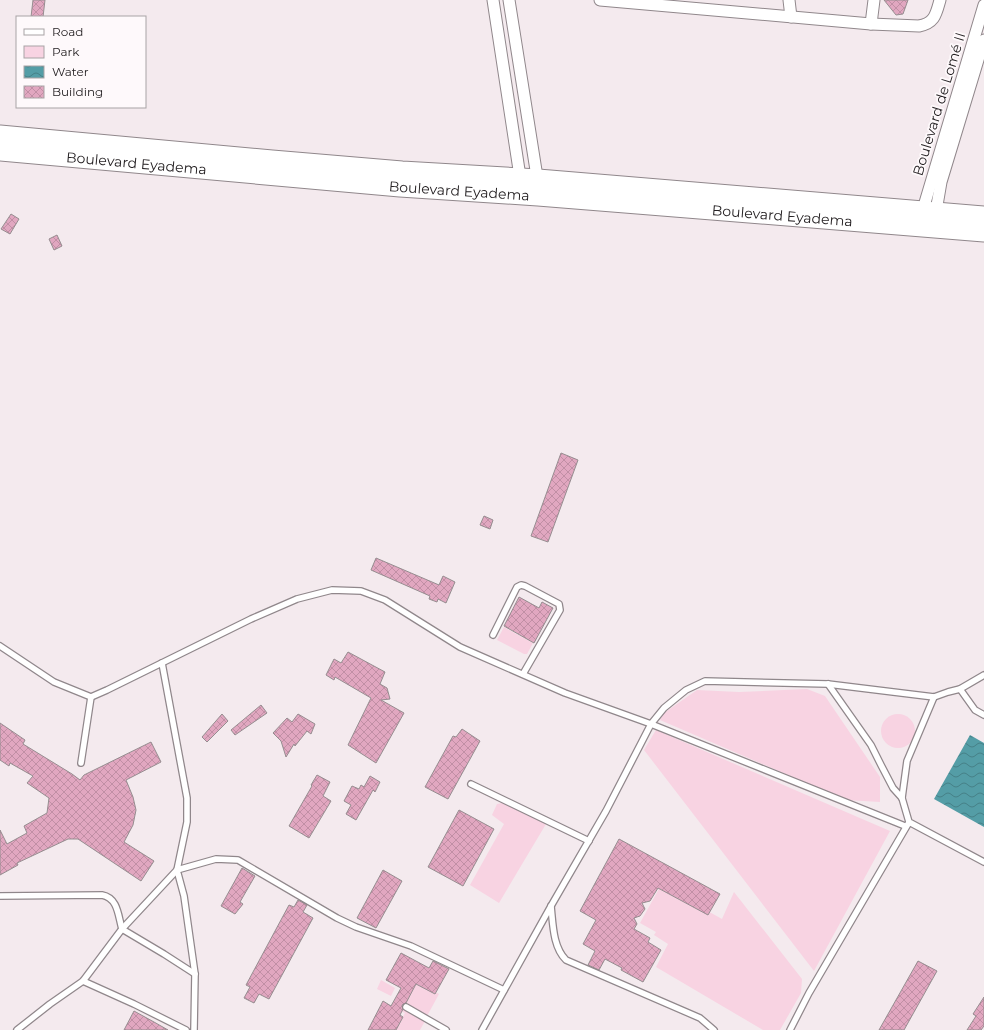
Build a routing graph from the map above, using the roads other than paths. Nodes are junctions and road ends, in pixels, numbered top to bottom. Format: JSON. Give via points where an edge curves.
{"nodes":[{"id":1,"x":493,"y":0,"type":"edge"},
{"id":2,"x":509,"y":0,"type":"edge"},
{"id":3,"x":600,"y":0,"type":"edge"},
{"id":4,"x":789,"y":0,"type":"edge"},
{"id":5,"x":874,"y":0,"type":"edge"},
{"id":6,"x":940,"y":0,"type":"edge"},
{"id":7,"x":701,"y":4,"type":"edge"},
{"id":8,"x":984,"y":5,"type":"edge"},
{"id":9,"x":791,"y":17,"type":"junction"},
{"id":10,"x":871,"y":24,"type":"junction"},
{"id":11,"x":984,"y":40,"type":"edge"},
{"id":12,"x":0,"y":136,"type":"edge"},
{"id":13,"x":0,"y":151,"type":"edge"},
{"id":14,"x":530,"y":187,"type":"junction"},
{"id":15,"x":984,"y":216,"type":"edge"},
{"id":16,"x":928,"y":219,"type":"junction"},
{"id":17,"x":984,"y":232,"type":"edge"},
{"id":18,"x":493,"y":635,"type":"dead end"},
{"id":19,"x":0,"y":646,"type":"edge"},
{"id":20,"x":162,"y":663,"type":"junction"},
{"id":21,"x":523,"y":674,"type":"junction"},
{"id":22,"x":984,"y":675,"type":"edge"},
{"id":23,"x":828,"y":684,"type":"junction"},
{"id":24,"x":960,"y":689,"type":"junction"},
{"id":25,"x":91,"y":697,"type":"junction"},
{"id":26,"x":934,"y":697,"type":"junction"},
{"id":27,"x":984,"y":715,"type":"edge"},
{"id":28,"x":651,"y":724,"type":"junction"},
{"id":29,"x":81,"y":763,"type":"dead end"},
{"id":30,"x":471,"y":784,"type":"dead end"},
{"id":31,"x":902,"y":798,"type":"junction"},
{"id":32,"x":907,"y":824,"type":"junction"},
{"id":33,"x":589,"y":841,"type":"junction"},
{"id":34,"x":984,"y":862,"type":"edge"},
{"id":35,"x":177,"y":870,"type":"junction"},
{"id":36,"x":0,"y":896,"type":"edge"},
{"id":37,"x":550,"y":906,"type":"junction"},
{"id":38,"x":122,"y":929,"type":"junction"},
{"id":39,"x":195,"y":974,"type":"junction"},
{"id":40,"x":83,"y":982,"type":"junction"},
{"id":41,"x":504,"y":990,"type":"junction"},
{"id":42,"x":406,"y":1007,"type":"dead end"},
{"id":43,"x":17,"y":1030,"type":"edge"},
{"id":44,"x":186,"y":1030,"type":"edge"},
{"id":45,"x":194,"y":1030,"type":"edge"},
{"id":46,"x":446,"y":1030,"type":"edge"},
{"id":47,"x":482,"y":1030,"type":"edge"},
{"id":48,"x":714,"y":1030,"type":"edge"},
{"id":49,"x":790,"y":1030,"type":"edge"}],
"edges":[{"from":1,"to":14,"type":"street"},
{"from":2,"to":14,"type":"street"},
{"from":3,"to":7,"type":"street"},
{"from":4,"to":9,"type":"street"},
{"from":5,"to":10,"type":"street"},
{"from":6,"to":10,"type":"street","via":[[935,17],[926,25]]},
{"from":7,"to":9,"type":"street"},
{"from":8,"to":16,"type":"street","name":"Boulevard de Lomé II"},
{"from":9,"to":10,"type":"street"},
{"from":11,"to":16,"type":"street","name":"Boulevard de Lomé II"},
{"from":12,"to":14,"type":"highway","name":"Boulevard Eyadema","via":[[402,171]]},
{"from":13,"to":14,"type":"highway","name":"Boulevard Eyadema","via":[[400,187]]},
{"from":14,"to":16,"type":"highway"},
{"from":15,"to":16,"type":"highway"},
{"from":16,"to":17,"type":"highway"},
{"from":18,"to":21,"type":"lane","via":[[517,587],[521,585],[559,604],[560,610]]},
{"from":19,"to":25,"type":"lane","via":[[54,682]]},
{"from":20,"to":21,"type":"lane","via":[[297,599],[332,590],[361,592],[385,600],[460,647]]},
{"from":20,"to":25,"type":"lane"},
{"from":20,"to":35,"type":"lane","via":[[187,798],[187,822]]},
{"from":21,"to":28,"type":"lane","via":[[565,693]]},
{"from":22,"to":24,"type":"lane"},
{"from":23,"to":26,"type":"lane"},
{"from":23,"to":28,"type":"lane","via":[[705,680],[674,699]]},
{"from":23,"to":31,"type":"lane","via":[[871,745],[887,777]]},
{"from":24,"to":26,"type":"lane"},
{"from":24,"to":27,"type":"lane","via":[[975,710]]},
{"from":25,"to":29,"type":"lane"},
{"from":26,"to":31,"type":"lane","via":[[907,761]]},
{"from":28,"to":32,"type":"lane"},
{"from":28,"to":33,"type":"lane"},
{"from":30,"to":33,"type":"lane"},
{"from":31,"to":32,"type":"lane"},
{"from":32,"to":34,"type":"lane"},
{"from":32,"to":49,"type":"lane"},
{"from":33,"to":37,"type":"lane"},
{"from":35,"to":38,"type":"lane"},
{"from":35,"to":39,"type":"lane","via":[[184,896]]},
{"from":35,"to":41,"type":"lane","via":[[216,859],[238,860],[337,918],[411,946]]},
{"from":36,"to":38,"type":"lane","via":[[109,896],[114,901]]},
{"from":37,"to":41,"type":"lane"},
{"from":37,"to":48,"type":"lane","via":[[557,947],[566,960],[700,1018]]},
{"from":38,"to":39,"type":"lane"},
{"from":38,"to":40,"type":"lane"},
{"from":39,"to":45,"type":"lane"},
{"from":40,"to":43,"type":"lane"},
{"from":40,"to":44,"type":"lane"},
{"from":41,"to":47,"type":"lane"},
{"from":42,"to":46,"type":"lane"}]}
